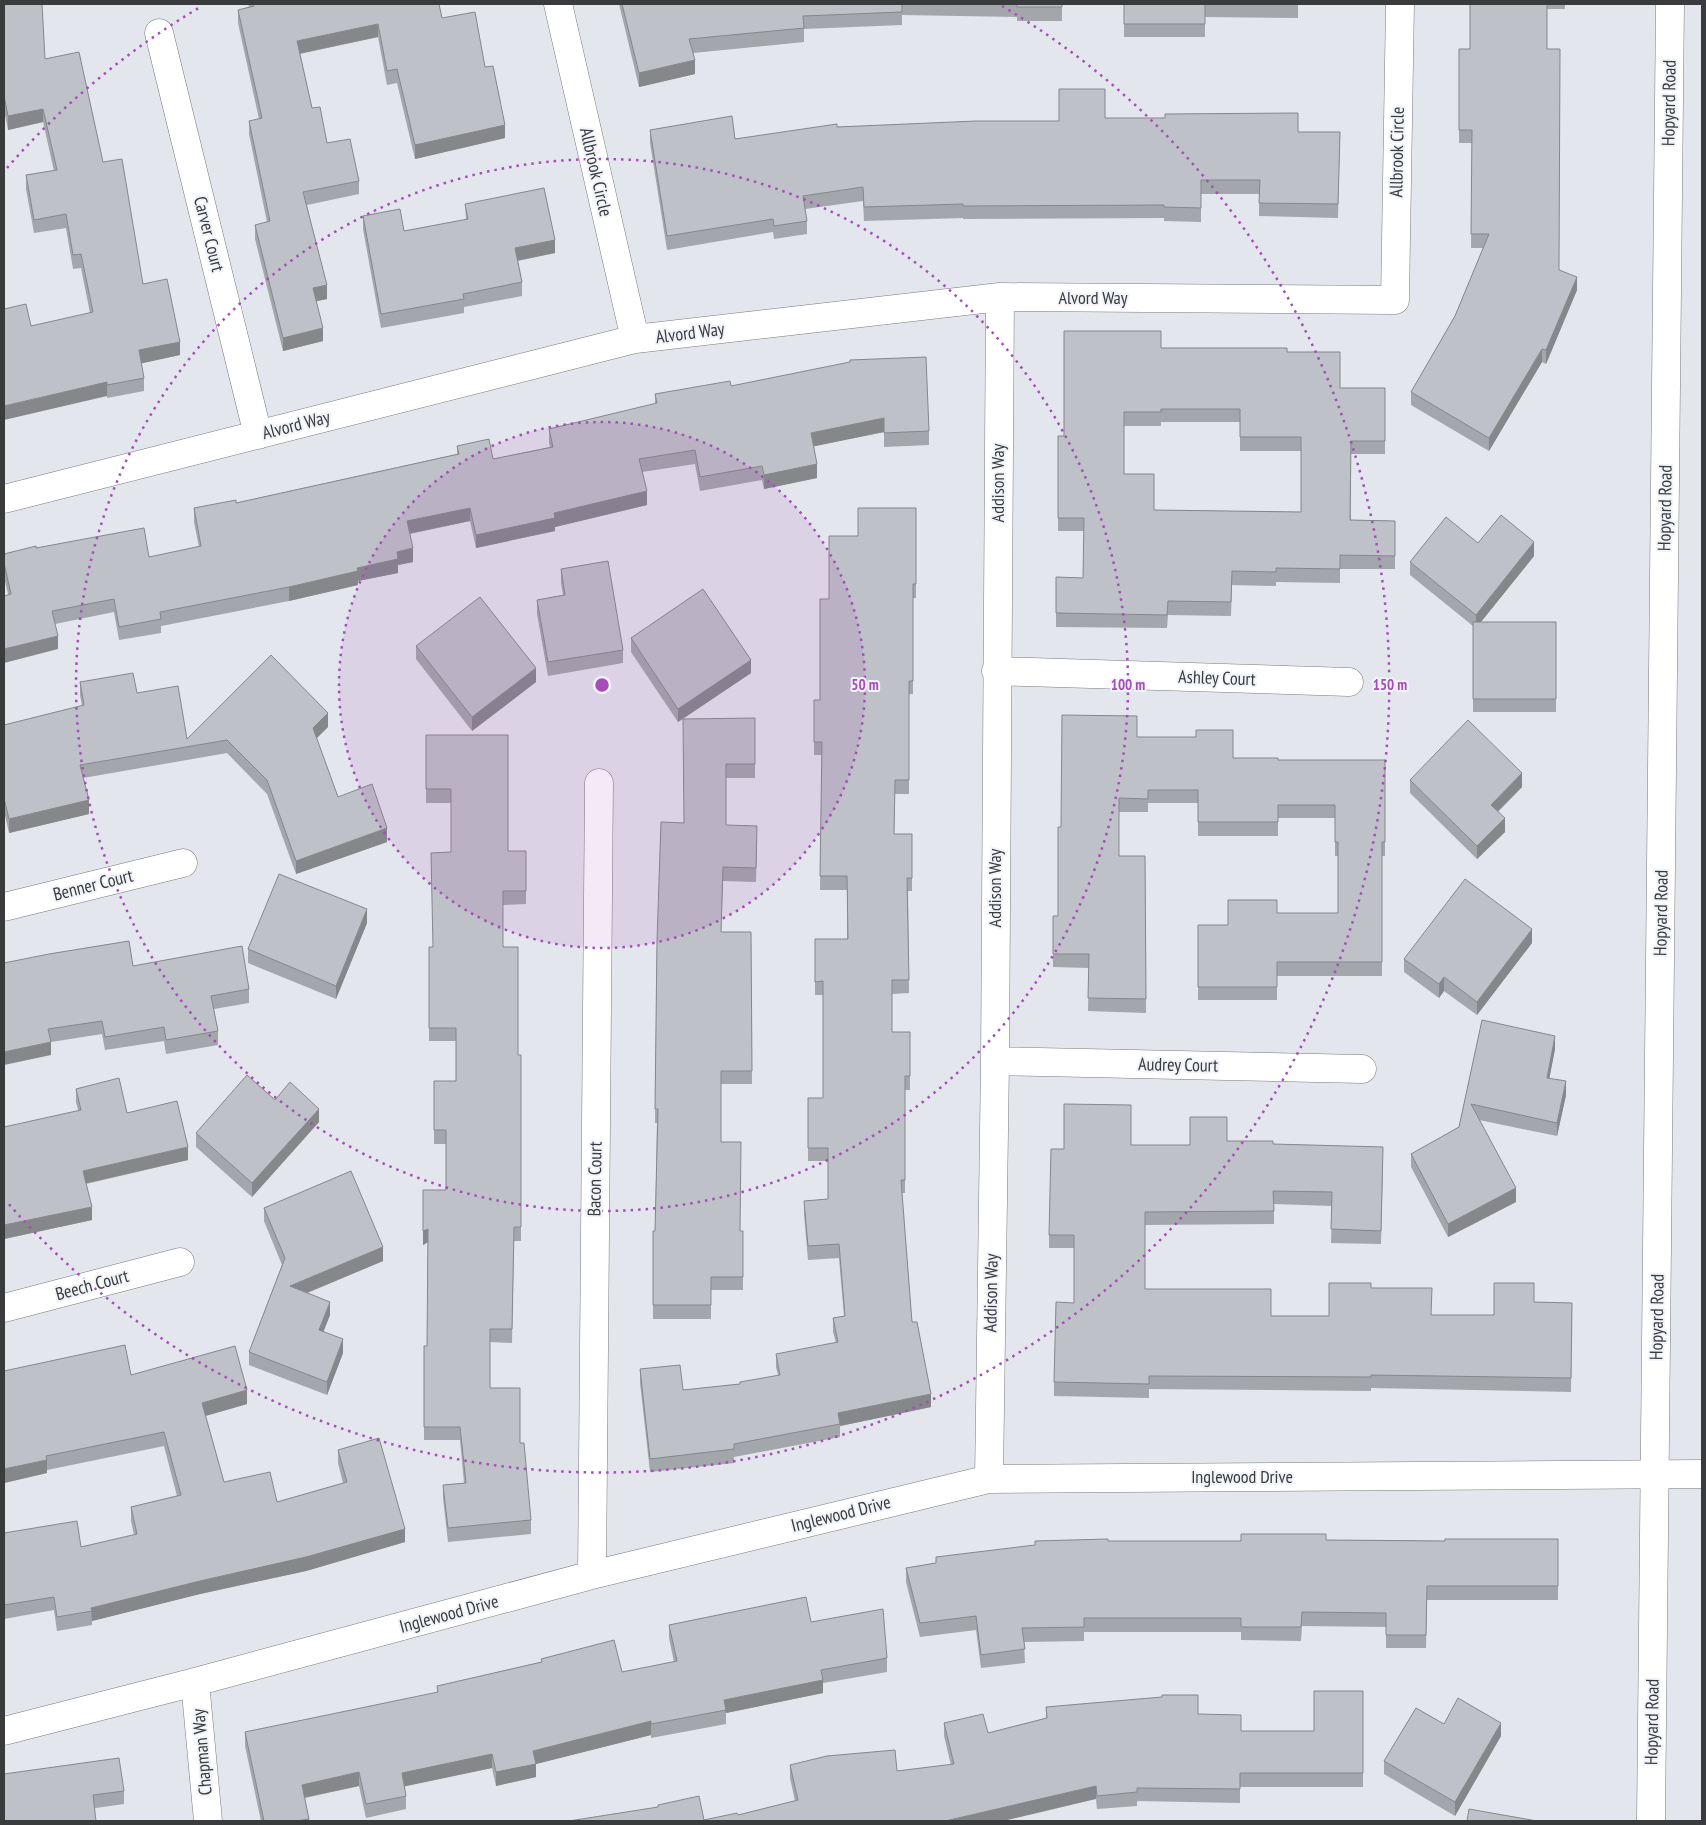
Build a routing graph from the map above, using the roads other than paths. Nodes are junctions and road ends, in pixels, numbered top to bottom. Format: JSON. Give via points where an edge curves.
{"nodes":[{"id":1,"x":558,"y":4,"type":"edge"},
{"id":2,"x":1400,"y":4,"type":"edge"},
{"id":3,"x":1670,"y":4,"type":"edge"},
{"id":4,"x":159,"y":33,"type":"dead end"},
{"id":5,"x":1000,"y":298,"type":"junction"},
{"id":6,"x":1394,"y":300,"type":"joint"},
{"id":7,"x":635,"y":340,"type":"junction"},
{"id":8,"x":258,"y":434,"type":"junction"},
{"id":9,"x":4,"y":499,"type":"edge"},
{"id":10,"x":996,"y":671,"type":"junction"},
{"id":11,"x":1349,"y":682,"type":"dead end"},
{"id":12,"x":599,"y":783,"type":"dead end"},
{"id":13,"x":183,"y":863,"type":"dead end"},
{"id":14,"x":4,"y":907,"type":"edge"},
{"id":15,"x":994,"y":1061,"type":"junction"},
{"id":16,"x":1362,"y":1069,"type":"dead end"},
{"id":17,"x":180,"y":1262,"type":"dead end"},
{"id":18,"x":4,"y":1308,"type":"edge"},
{"id":19,"x":1654,"y":1474,"type":"junction"},
{"id":20,"x":1702,"y":1474,"type":"edge"},
{"id":21,"x":989,"y":1479,"type":"junction"},
{"id":22,"x":592,"y":1575,"type":"junction"},
{"id":23,"x":195,"y":1682,"type":"junction"},
{"id":24,"x":4,"y":1731,"type":"edge"},
{"id":25,"x":208,"y":1821,"type":"edge"},
{"id":26,"x":1651,"y":1821,"type":"edge"}],
"edges":[{"from":1,"to":7,"type":"street","name":"Allbrook Circle"},
{"from":2,"to":6,"type":"street","name":"Allbrook Circle"},
{"from":3,"to":19,"type":"street","name":"Hopyard Road"},
{"from":4,"to":8,"type":"street","name":"Carver Court"},
{"from":5,"to":6,"type":"street","name":"Alvord Way"},
{"from":5,"to":7,"type":"street","name":"Alvord Way"},
{"from":5,"to":10,"type":"street","name":"Addison Way"},
{"from":7,"to":8,"type":"street","name":"Alvord Way"},
{"from":8,"to":9,"type":"street","name":"Alvord Way"},
{"from":10,"to":11,"type":"street","name":"Ashley Court"},
{"from":10,"to":15,"type":"street","name":"Addison Way"},
{"from":12,"to":22,"type":"street","name":"Bacon Court"},
{"from":13,"to":14,"type":"street","name":"Benner Court"},
{"from":15,"to":16,"type":"street","name":"Audrey Court"},
{"from":15,"to":21,"type":"street","name":"Addison Way"},
{"from":17,"to":18,"type":"street","name":"Beech Court"},
{"from":19,"to":20,"type":"street","name":"Inglewood Drive"},
{"from":19,"to":21,"type":"street","name":"Inglewood Drive"},
{"from":19,"to":26,"type":"street","name":"Hopyard Road"},
{"from":21,"to":22,"type":"street","name":"Inglewood Drive"},
{"from":22,"to":23,"type":"street","name":"Inglewood Drive"},
{"from":23,"to":24,"type":"street","name":"Inglewood Drive"},
{"from":23,"to":25,"type":"street","name":"Chapman Way"}]}
